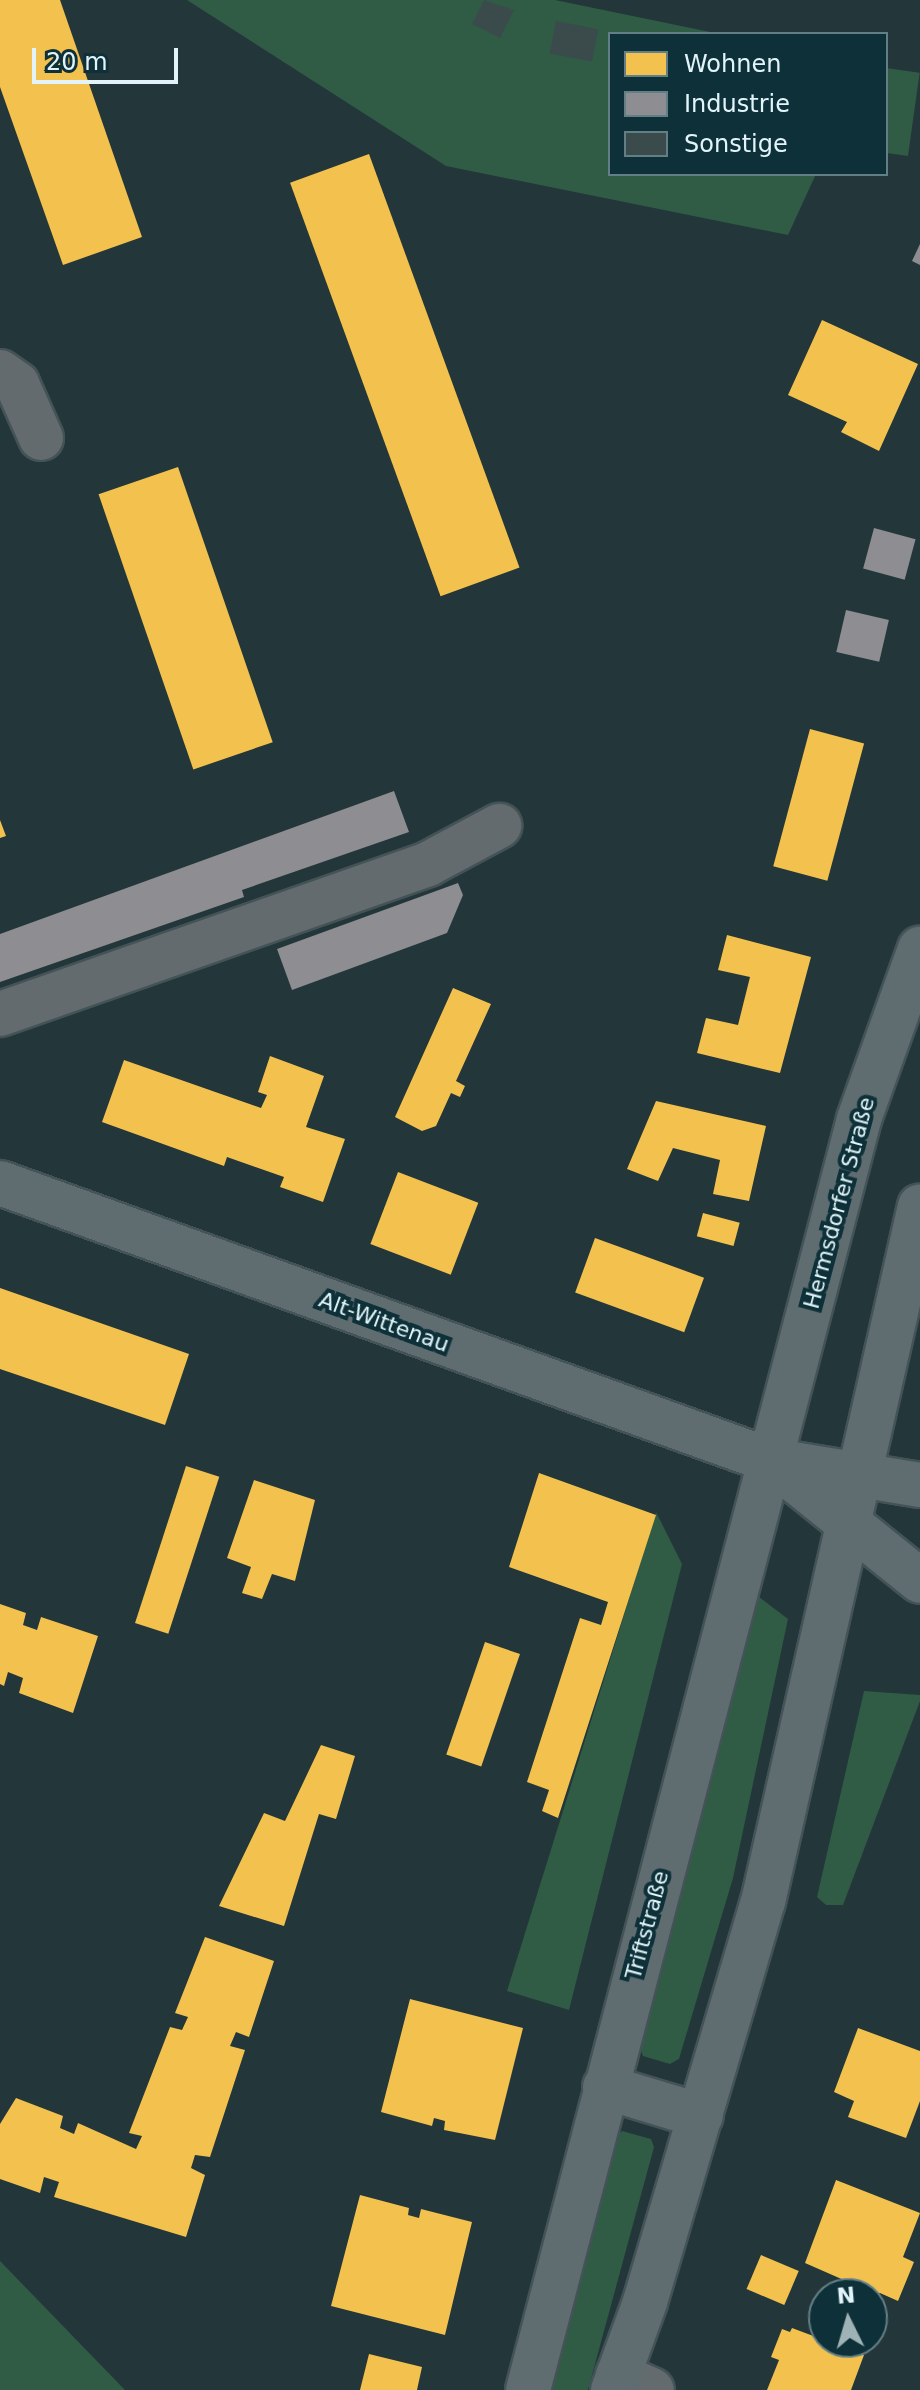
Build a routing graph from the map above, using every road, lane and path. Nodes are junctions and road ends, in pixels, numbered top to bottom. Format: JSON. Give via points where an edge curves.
{"nodes":[{"id":1,"x":0,"y":372,"type":"edge"},
{"id":2,"x":41,"y":438,"type":"dead end"},
{"id":3,"x":499,"y":826,"type":"dead end"},
{"id":4,"x":920,"y":949,"type":"edge"},
{"id":5,"x":0,"y":1014,"type":"edge"},
{"id":6,"x":0,"y":1183,"type":"edge"},
{"id":7,"x":920,"y":1206,"type":"edge"},
{"id":8,"x":769,"y":1460,"type":"junction"},
{"id":9,"x":862,"y":1475,"type":"junction"},
{"id":10,"x":920,"y":1485,"type":"edge"},
{"id":11,"x":850,"y":1525,"type":"junction"},
{"id":12,"x":920,"y":1581,"type":"edge"},
{"id":13,"x":605,"y":2087,"type":"junction"},
{"id":14,"x":701,"y":2116,"type":"junction"},
{"id":15,"x":628,"y":2385,"type":"edge"},
{"id":16,"x":528,"y":2390,"type":"edge"}],
"edges":[{"from":1,"to":2,"type":"lane","via":[[17,384]]},
{"from":3,"to":5,"type":"lane","via":[[428,864]]},
{"from":4,"to":8,"type":"main road","name":"Hermsdorfer Straße","via":[[859,1119]]},
{"from":6,"to":8,"type":"main road","name":"Alt-Wittenau"},
{"from":7,"to":9,"type":"main road"},
{"from":8,"to":9,"type":"main road","name":"Alt-Wittenau"},
{"from":8,"to":11,"type":"main road","name":"Alt-Wittenau"},
{"from":8,"to":13,"type":"main road","name":"Triftstraße"},
{"from":9,"to":10,"type":"main road","name":"Alt-Wittenau"},
{"from":9,"to":11,"type":"main road"},
{"from":11,"to":12,"type":"main road","name":"Alt-Wittenau"},
{"from":11,"to":14,"type":"main road","via":[[816,1652],[763,1902]]},
{"from":13,"to":14,"type":"main road"},
{"from":13,"to":16,"type":"main road","name":"Triftstraße"},
{"from":14,"to":15,"type":"main road"}]}
